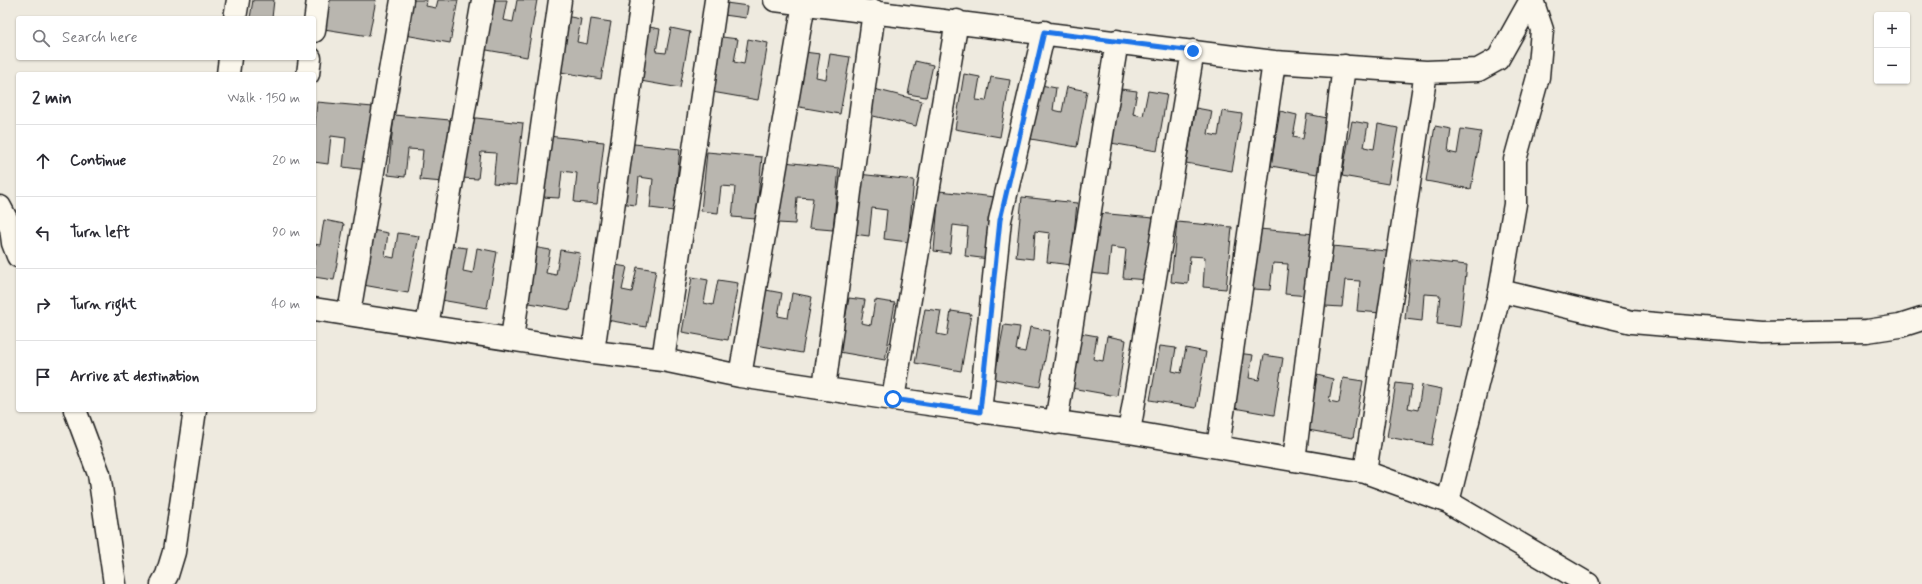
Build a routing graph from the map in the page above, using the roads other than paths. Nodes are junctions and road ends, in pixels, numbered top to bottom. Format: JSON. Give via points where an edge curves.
{"nodes":[{"id":1,"x":238,"y":0,"type":"edge"},
{"id":2,"x":318,"y":0,"type":"edge"},
{"id":3,"x":402,"y":0,"type":"edge"},
{"id":4,"x":483,"y":0,"type":"edge"},
{"id":5,"x":560,"y":0,"type":"edge"},
{"id":6,"x":642,"y":0,"type":"edge"},
{"id":7,"x":716,"y":0,"type":"edge"},
{"id":8,"x":775,"y":0,"type":"edge"},
{"id":9,"x":1532,"y":0,"type":"edge"},
{"id":10,"x":804,"y":3,"type":"junction"},
{"id":11,"x":874,"y":11,"type":"junction"},
{"id":12,"x":235,"y":16,"type":"edge"},
{"id":13,"x":316,"y":16,"type":"edge"},
{"id":14,"x":957,"y":22,"type":"junction"},
{"id":15,"x":1044,"y":32,"type":"junction"},
{"id":16,"x":1116,"y":41,"type":"junction"},
{"id":17,"x":1193,"y":51,"type":"junction"},
{"id":18,"x":230,"y":60,"type":"edge"},
{"id":19,"x":310,"y":60,"type":"edge"},
{"id":20,"x":1274,"y":62,"type":"junction"},
{"id":21,"x":1344,"y":66,"type":"junction"},
{"id":22,"x":228,"y":72,"type":"edge"},
{"id":23,"x":308,"y":72,"type":"edge"},
{"id":24,"x":1426,"y":72,"type":"junction"},
{"id":25,"x":0,"y":207,"type":"edge"},
{"id":26,"x":12,"y":239,"type":"edge"},
{"id":27,"x":1500,"y":291,"type":"junction"},
{"id":28,"x":316,"y":309,"type":"edge"},
{"id":29,"x":349,"y":313,"type":"junction"},
{"id":30,"x":1922,"y":319,"type":"edge"},
{"id":31,"x":427,"y":326,"type":"junction"},
{"id":32,"x":512,"y":339,"type":"junction"},
{"id":33,"x":592,"y":352,"type":"junction"},
{"id":34,"x":663,"y":360,"type":"junction"},
{"id":35,"x":740,"y":376,"type":"junction"},
{"id":36,"x":824,"y":388,"type":"junction"},
{"id":37,"x":893,"y":399,"type":"junction"},
{"id":38,"x":76,"y":412,"type":"edge"},
{"id":39,"x":195,"y":412,"type":"edge"},
{"id":40,"x":980,"y":412,"type":"junction"},
{"id":41,"x":1056,"y":422,"type":"junction"},
{"id":42,"x":1129,"y":432,"type":"junction"},
{"id":43,"x":1218,"y":447,"type":"junction"},
{"id":44,"x":1294,"y":460,"type":"junction"},
{"id":45,"x":1364,"y":472,"type":"junction"},
{"id":46,"x":1448,"y":502,"type":"junction"},
{"id":47,"x":115,"y":584,"type":"edge"},
{"id":48,"x":162,"y":584,"type":"edge"},
{"id":49,"x":1588,"y":584,"type":"edge"}],
"edges":[{"from":1,"to":12,"type":"street"},
{"from":2,"to":13,"type":"street"},
{"from":3,"to":29,"type":"street"},
{"from":4,"to":31,"type":"street"},
{"from":5,"to":32,"type":"street"},
{"from":6,"to":33,"type":"street"},
{"from":7,"to":34,"type":"street"},
{"from":8,"to":10,"type":"street"},
{"from":9,"to":24,"type":"street","via":[[1498,59],[1478,70]]},
{"from":9,"to":27,"type":"street","via":[[1542,30],[1538,77],[1515,160],[1515,204]]},
{"from":10,"to":11,"type":"street"},
{"from":10,"to":35,"type":"street"},
{"from":11,"to":14,"type":"street"},
{"from":11,"to":36,"type":"street"},
{"from":14,"to":15,"type":"street"},
{"from":14,"to":37,"type":"street"},
{"from":15,"to":16,"type":"street"},
{"from":15,"to":40,"type":"street","via":[[1000,220]]},
{"from":16,"to":17,"type":"street"},
{"from":16,"to":41,"type":"street"},
{"from":17,"to":20,"type":"street"},
{"from":17,"to":42,"type":"street"},
{"from":18,"to":22,"type":"street"},
{"from":19,"to":23,"type":"street"},
{"from":20,"to":21,"type":"street"},
{"from":20,"to":43,"type":"street"},
{"from":21,"to":24,"type":"street"},
{"from":21,"to":44,"type":"street"},
{"from":24,"to":45,"type":"street"},
{"from":25,"to":26,"type":"street"},
{"from":27,"to":30,"type":"street","via":[[1632,322],[1762,332],[1867,331],[1900,326]]},
{"from":27,"to":46,"type":"street"},
{"from":28,"to":29,"type":"street"},
{"from":29,"to":31,"type":"street"},
{"from":31,"to":32,"type":"street"},
{"from":32,"to":33,"type":"street"},
{"from":33,"to":34,"type":"street"},
{"from":34,"to":35,"type":"street"},
{"from":35,"to":36,"type":"street"},
{"from":36,"to":37,"type":"street"},
{"from":37,"to":40,"type":"street"},
{"from":38,"to":47,"type":"street","via":[[99,474]]},
{"from":39,"to":48,"type":"street","via":[[174,552]]},
{"from":40,"to":41,"type":"street"},
{"from":41,"to":42,"type":"street"},
{"from":42,"to":43,"type":"street"},
{"from":43,"to":44,"type":"street"},
{"from":44,"to":45,"type":"street"},
{"from":45,"to":46,"type":"street"},
{"from":46,"to":49,"type":"street"}]}
